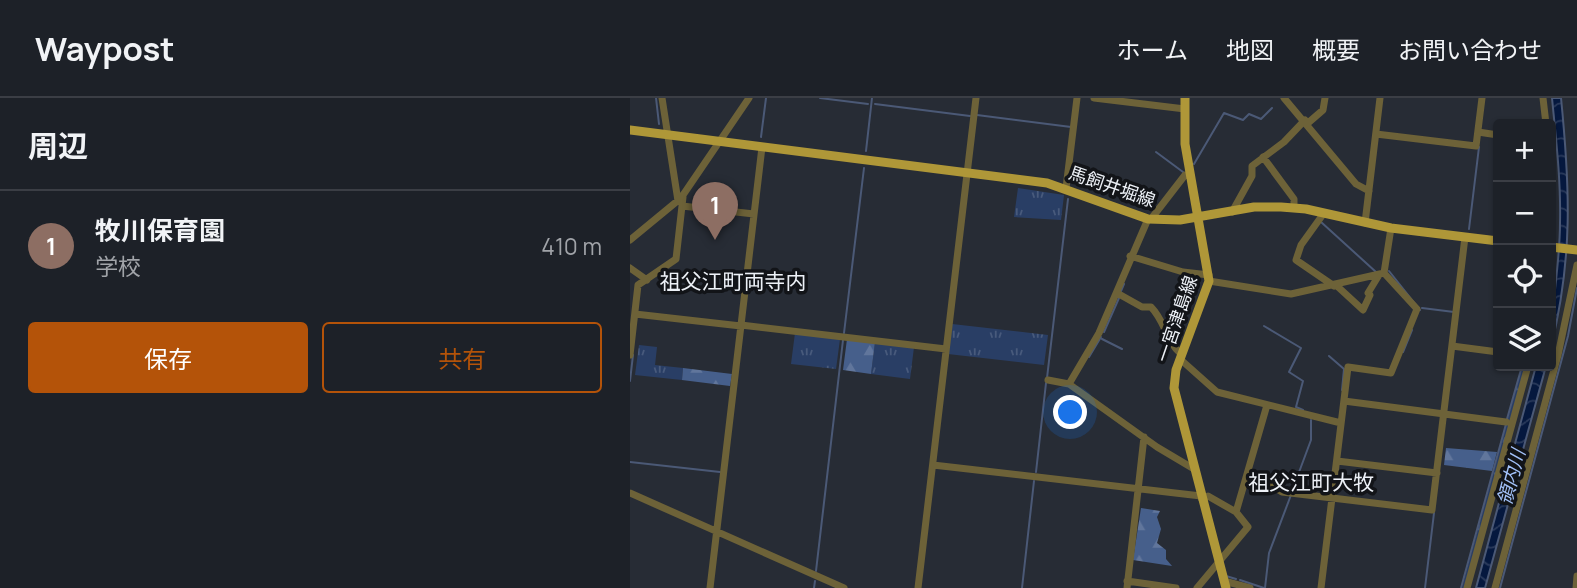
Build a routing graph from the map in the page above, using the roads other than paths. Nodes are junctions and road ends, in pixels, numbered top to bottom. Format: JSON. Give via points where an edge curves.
{"nodes":[{"id":1,"x":662,"y":98,"type":"edge"},
{"id":2,"x":750,"y":98,"type":"edge"},
{"id":3,"x":976,"y":98,"type":"edge"},
{"id":4,"x":1077,"y":98,"type":"edge"},
{"id":5,"x":1094,"y":98,"type":"edge"},
{"id":6,"x":1185,"y":98,"type":"edge"},
{"id":7,"x":1284,"y":98,"type":"edge"},
{"id":8,"x":1325,"y":98,"type":"edge"},
{"id":9,"x":1380,"y":98,"type":"edge"},
{"id":10,"x":1482,"y":98,"type":"edge"},
{"id":11,"x":1544,"y":98,"type":"edge"},
{"id":12,"x":1185,"y":109,"type":"junction"},
{"id":13,"x":1546,"y":119,"type":"edge"},
{"id":14,"x":1306,"y":122,"type":"junction"},
{"id":15,"x":630,"y":130,"type":"edge"},
{"id":16,"x":1478,"y":132,"type":"junction"},
{"id":17,"x":1376,"y":134,"type":"junction"},
{"id":18,"x":1493,"y":134,"type":"edge"},
{"id":19,"x":666,"y":135,"type":"junction"},
{"id":20,"x":720,"y":142,"type":"junction"},
{"id":21,"x":762,"y":147,"type":"junction"},
{"id":22,"x":1263,"y":157,"type":"junction"},
{"id":23,"x":967,"y":173,"type":"junction"},
{"id":24,"x":1191,"y":176,"type":"junction"},
{"id":25,"x":1066,"y":188,"type":"junction"},
{"id":26,"x":1369,"y":191,"type":"junction"},
{"id":27,"x":681,"y":201,"type":"junction"},
{"id":28,"x":1294,"y":208,"type":"junction"},
{"id":29,"x":1232,"y":212,"type":"junction"},
{"id":30,"x":1324,"y":213,"type":"junction"},
{"id":31,"x":754,"y":214,"type":"junction"},
{"id":32,"x":1200,"y":218,"type":"junction"},
{"id":33,"x":1150,"y":219,"type":"junction"},
{"id":34,"x":1365,"y":222,"type":"junction"},
{"id":35,"x":1391,"y":228,"type":"junction"},
{"id":36,"x":1465,"y":237,"type":"junction"},
{"id":37,"x":630,"y":240,"type":"edge"},
{"id":38,"x":1493,"y":240,"type":"edge"},
{"id":39,"x":1556,"y":248,"type":"edge"},
{"id":40,"x":1577,"y":250,"type":"edge"},
{"id":41,"x":1130,"y":256,"type":"junction"},
{"id":42,"x":1577,"y":265,"type":"edge"},
{"id":43,"x":630,"y":268,"type":"edge"},
{"id":44,"x":1382,"y":274,"type":"junction"},
{"id":45,"x":1209,"y":278,"type":"junction"},
{"id":46,"x":647,"y":280,"type":"junction"},
{"id":47,"x":1336,"y":286,"type":"junction"},
{"id":48,"x":1117,"y":293,"type":"junction"},
{"id":49,"x":633,"y":312,"type":"edge"},
{"id":50,"x":741,"y":326,"type":"junction"},
{"id":51,"x":1452,"y":346,"type":"junction"},
{"id":52,"x":946,"y":349,"type":"junction"},
{"id":53,"x":1493,"y":351,"type":"edge"},
{"id":54,"x":630,"y":355,"type":"edge"},
{"id":55,"x":1180,"y":357,"type":"junction"},
{"id":56,"x":1527,"y":371,"type":"edge"},
{"id":57,"x":1048,"y":380,"type":"dead end"},
{"id":58,"x":1069,"y":384,"type":"junction"},
{"id":59,"x":1344,"y":401,"type":"junction"},
{"id":60,"x":1268,"y":405,"type":"junction"},
{"id":61,"x":1444,"y":414,"type":"junction"},
{"id":62,"x":1506,"y":422,"type":"dead end"},
{"id":63,"x":1341,"y":423,"type":"junction"},
{"id":64,"x":1144,"y":437,"type":"junction"},
{"id":65,"x":1337,"y":461,"type":"junction"},
{"id":66,"x":933,"y":465,"type":"junction"},
{"id":67,"x":1194,"y":469,"type":"junction"},
{"id":68,"x":1250,"y":472,"type":"junction"},
{"id":69,"x":1437,"y":473,"type":"junction"},
{"id":70,"x":1138,"y":489,"type":"junction"},
{"id":71,"x":630,"y":493,"type":"edge"},
{"id":72,"x":1201,"y":497,"type":"junction"},
{"id":73,"x":1332,"y":499,"type":"junction"},
{"id":74,"x":1236,"y":512,"type":"junction"},
{"id":75,"x":716,"y":532,"type":"junction"},
{"id":76,"x":1219,"y":562,"type":"junction"},
{"id":77,"x":1577,"y":576,"type":"edge"},
{"id":78,"x":1127,"y":585,"type":"edge"},
{"id":79,"x":1225,"y":585,"type":"edge"},
{"id":80,"x":710,"y":588,"type":"edge"},
{"id":81,"x":844,"y":588,"type":"edge"},
{"id":82,"x":918,"y":588,"type":"edge"},
{"id":83,"x":1175,"y":588,"type":"edge"},
{"id":84,"x":1197,"y":588,"type":"edge"},
{"id":85,"x":1250,"y":588,"type":"edge"},
{"id":86,"x":1321,"y":588,"type":"edge"},
{"id":87,"x":1467,"y":588,"type":"edge"},
{"id":88,"x":1495,"y":588,"type":"edge"},
{"id":89,"x":1576,"y":588,"type":"edge"}],
"edges":[{"from":1,"to":19,"type":"street"},
{"from":2,"to":20,"type":"street"},
{"from":3,"to":23,"type":"street"},
{"from":4,"to":25,"type":"street"},
{"from":5,"to":12,"type":"street"},
{"from":6,"to":12,"type":"main road","name":"一宮津島線"},
{"from":7,"to":14,"type":"street"},
{"from":8,"to":14,"type":"street","via":[[1323,110]]},
{"from":9,"to":17,"type":"street"},
{"from":10,"to":16,"type":"street"},
{"from":11,"to":13,"type":"street"},
{"from":12,"to":24,"type":"main road","name":"一宮津島線"},
{"from":14,"to":22,"type":"street"},
{"from":14,"to":26,"type":"street","via":[[1356,184]]},
{"from":15,"to":19,"type":"main road","name":"馬飼井堀線"},
{"from":16,"to":17,"type":"street","via":[[1476,146]]},
{"from":16,"to":18,"type":"street"},
{"from":17,"to":26,"type":"street"},
{"from":19,"to":20,"type":"main road","name":"馬飼井堀線"},
{"from":19,"to":27,"type":"street"},
{"from":20,"to":21,"type":"main road","name":"馬飼井堀線"},
{"from":20,"to":27,"type":"street"},
{"from":21,"to":23,"type":"main road","name":"馬飼井堀線"},
{"from":21,"to":31,"type":"street"},
{"from":22,"to":28,"type":"street","via":[[1294,199]]},
{"from":22,"to":29,"type":"street","via":[[1252,166],[1252,176]]},
{"from":23,"to":25,"type":"main road","name":"馬飼井堀線"},
{"from":23,"to":52,"type":"street"},
{"from":24,"to":32,"type":"main road","name":"一宮津島線"},
{"from":24,"to":33,"type":"street","via":[[1185,175]]},
{"from":25,"to":33,"type":"main road","name":"馬飼井堀線"},
{"from":26,"to":34,"type":"street"},
{"from":27,"to":31,"type":"street"},
{"from":27,"to":37,"type":"street"},
{"from":27,"to":46,"type":"street","via":[[676,260]]},
{"from":28,"to":29,"type":"main road","name":"馬飼井堀線"},
{"from":28,"to":30,"type":"main road","name":"馬飼井堀線"},
{"from":29,"to":32,"type":"main road","name":"馬飼井堀線"},
{"from":30,"to":34,"type":"main road","name":"馬飼井堀線"},
{"from":30,"to":47,"type":"street","via":[[1296,260]]},
{"from":31,"to":50,"type":"street"},
{"from":32,"to":33,"type":"main road","name":"馬飼井堀線"},
{"from":32,"to":45,"type":"main road","name":"一宮津島線"},
{"from":33,"to":41,"type":"street"},
{"from":34,"to":35,"type":"main road","name":"馬飼井堀線"},
{"from":35,"to":36,"type":"main road","name":"馬飼井堀線"},
{"from":35,"to":44,"type":"street"},
{"from":36,"to":38,"type":"main road","name":"馬飼井堀線"},
{"from":36,"to":51,"type":"street"},
{"from":39,"to":40,"type":"main road"},
{"from":41,"to":45,"type":"street"},
{"from":41,"to":48,"type":"street"},
{"from":42,"to":88,"type":"street","via":[[1558,355]]},
{"from":43,"to":46,"type":"street"},
{"from":44,"to":47,"type":"street"},
{"from":44,"to":47,"type":"street","via":[[1368,293],[1363,310]]},
{"from":44,"to":59,"type":"street","via":[[1417,309],[1391,373],[1348,368]]},
{"from":45,"to":47,"type":"street","via":[[1278,293]]},
{"from":45,"to":55,"type":"main road","name":"一宮津島線"},
{"from":46,"to":49,"type":"street","via":[[638,285]]},
{"from":48,"to":55,"type":"street","via":[[1159,315]]},
{"from":48,"to":58,"type":"street"},
{"from":49,"to":50,"type":"street"},
{"from":49,"to":54,"type":"street"},
{"from":50,"to":52,"type":"street"},
{"from":50,"to":75,"type":"street"},
{"from":51,"to":53,"type":"street"},
{"from":51,"to":61,"type":"street"},
{"from":52,"to":66,"type":"street"},
{"from":55,"to":60,"type":"street","via":[[1217,392]]},
{"from":55,"to":67,"type":"main road","name":"一宮津島線","via":[[1174,388]]},
{"from":56,"to":87,"type":"street"},
{"from":57,"to":58,"type":"street"},
{"from":58,"to":64,"type":"street"},
{"from":59,"to":61,"type":"street"},
{"from":59,"to":63,"type":"street"},
{"from":60,"to":63,"type":"street"},
{"from":60,"to":68,"type":"street"},
{"from":61,"to":62,"type":"street"},
{"from":61,"to":69,"type":"street"},
{"from":63,"to":65,"type":"street"},
{"from":64,"to":67,"type":"street"},
{"from":64,"to":70,"type":"street"},
{"from":65,"to":69,"type":"street"},
{"from":65,"to":73,"type":"street"},
{"from":66,"to":70,"type":"street"},
{"from":66,"to":82,"type":"street"},
{"from":67,"to":72,"type":"main road","name":"一宮津島線"},
{"from":68,"to":73,"type":"street","via":[[1282,492]]},
{"from":68,"to":74,"type":"street"},
{"from":69,"to":73,"type":"street","via":[[1433,510]]},
{"from":70,"to":72,"type":"street"},
{"from":70,"to":78,"type":"street"},
{"from":71,"to":75,"type":"street"},
{"from":72,"to":74,"type":"street","via":[[1208,496]]},
{"from":72,"to":76,"type":"main road","name":"一宮津島線"},
{"from":73,"to":86,"type":"street"},
{"from":74,"to":76,"type":"street","via":[[1248,527]]},
{"from":75,"to":80,"type":"street"},
{"from":75,"to":81,"type":"street"},
{"from":76,"to":79,"type":"main road","name":"一宮津島線"},
{"from":76,"to":84,"type":"street"},
{"from":77,"to":89,"type":"street"},
{"from":78,"to":83,"type":"street"},
{"from":79,"to":85,"type":"street"}]}
